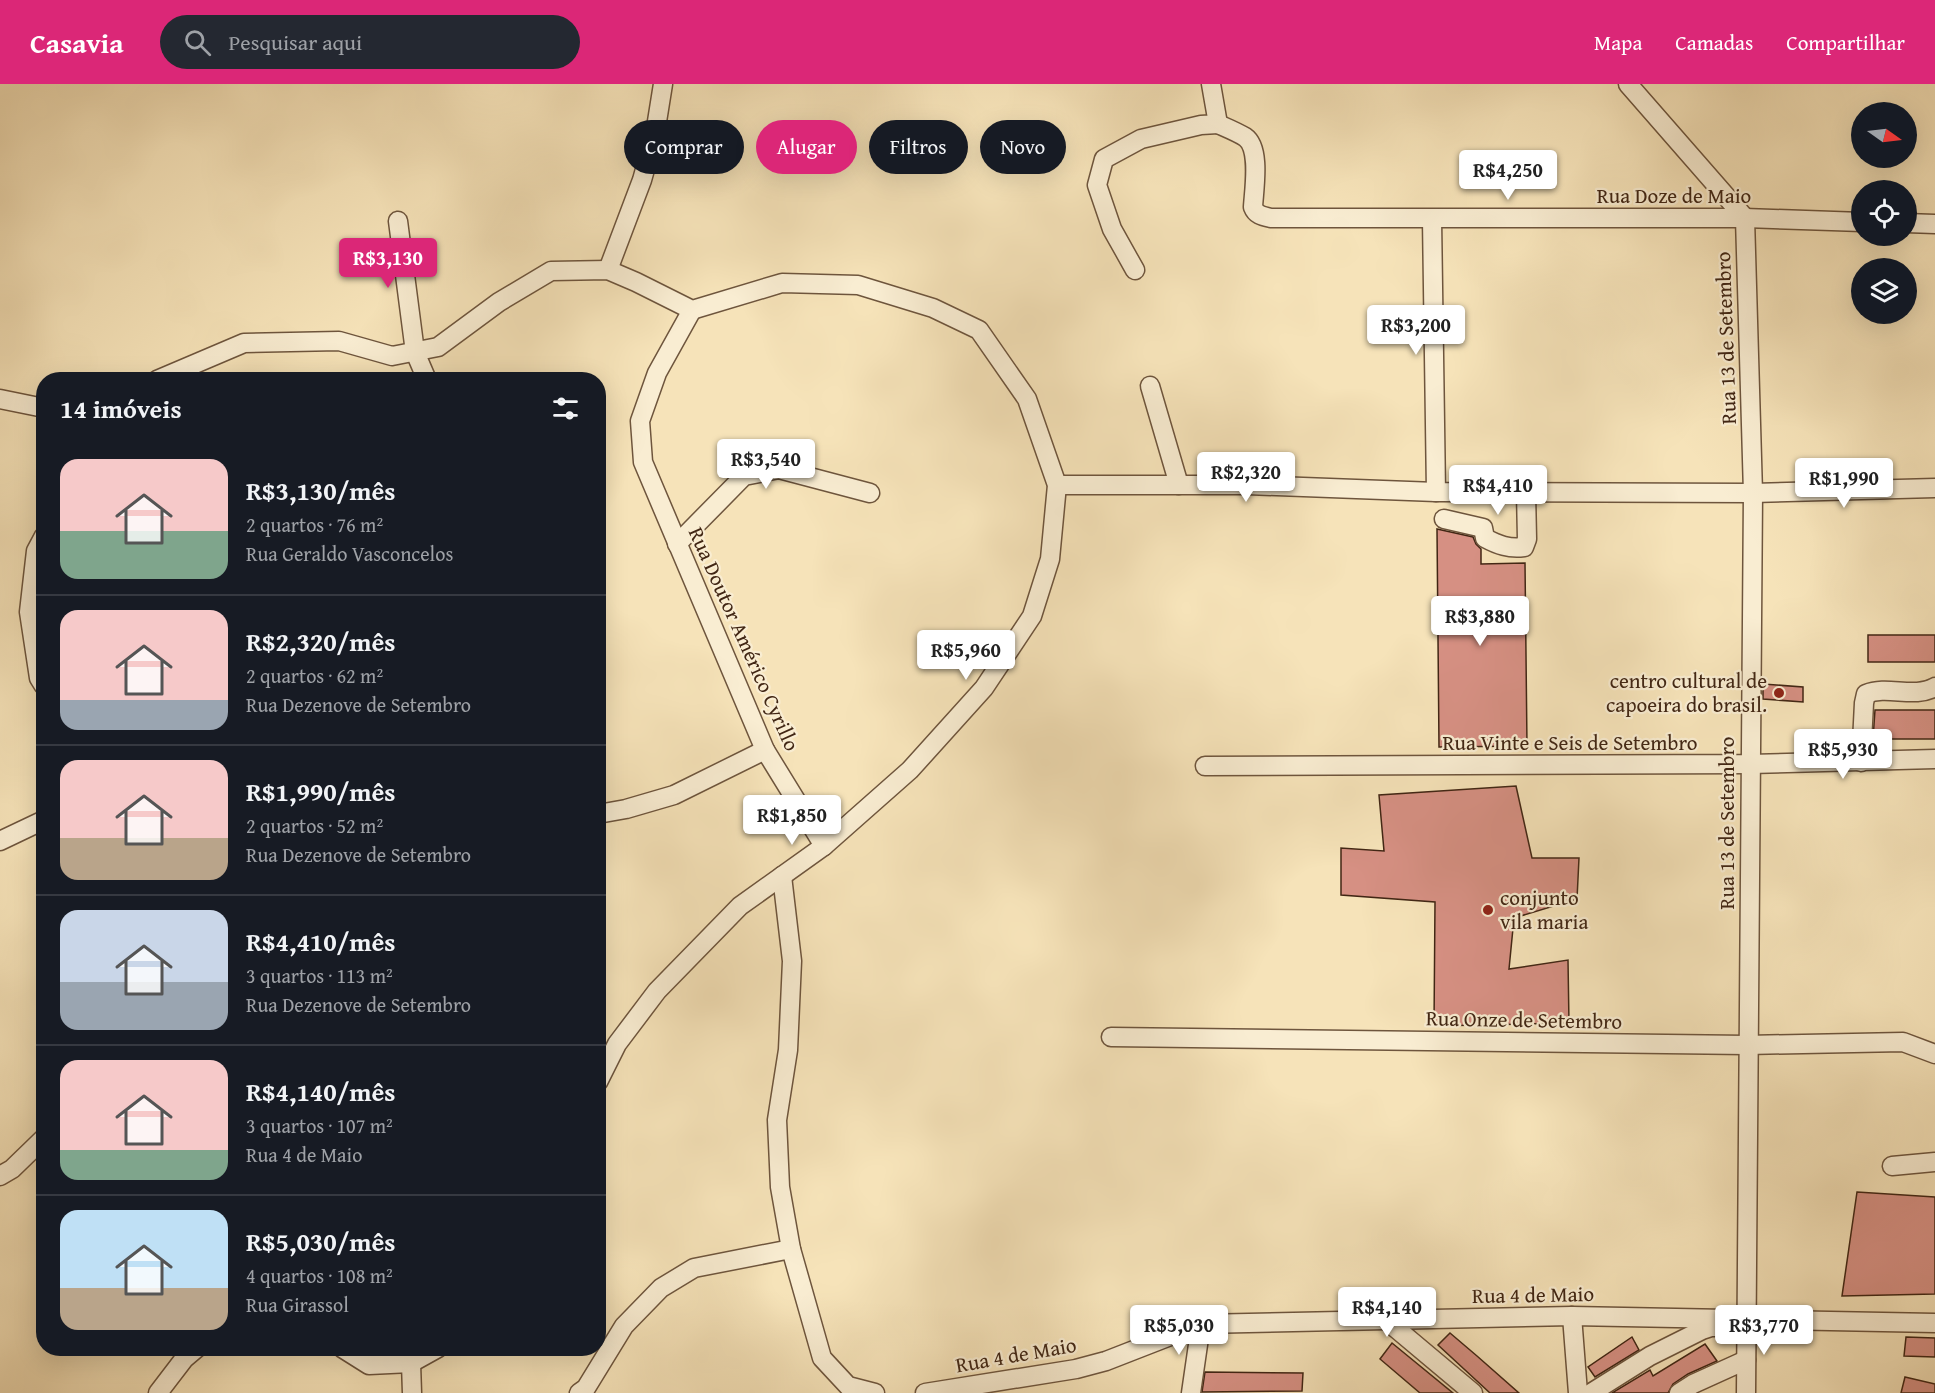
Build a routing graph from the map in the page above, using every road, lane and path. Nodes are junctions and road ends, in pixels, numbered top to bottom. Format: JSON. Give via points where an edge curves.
{"nodes":[{"id":1,"x":663,"y":84,"type":"edge"},
{"id":2,"x":1210,"y":84,"type":"edge"},
{"id":3,"x":1628,"y":84,"type":"edge"},
{"id":4,"x":1218,"y":124,"type":"junction"},
{"id":5,"x":1745,"y":218,"type":"junction"},
{"id":6,"x":1432,"y":219,"type":"junction"},
{"id":7,"x":398,"y":221,"type":"dead end"},
{"id":8,"x":1851,"y":222,"type":"edge"},
{"id":9,"x":1917,"y":223,"type":"edge"},
{"id":10,"x":1935,"y":224,"type":"edge"},
{"id":11,"x":608,"y":270,"type":"junction"},
{"id":12,"x":1135,"y":270,"type":"dead end"},
{"id":13,"x":692,"y":310,"type":"junction"},
{"id":14,"x":415,"y":352,"type":"junction"},
{"id":15,"x":177,"y":372,"type":"edge"},
{"id":16,"x":424,"y":372,"type":"edge"},
{"id":17,"x":1150,"y":386,"type":"dead end"},
{"id":18,"x":0,"y":399,"type":"edge"},
{"id":19,"x":36,"y":406,"type":"edge"},
{"id":20,"x":1057,"y":485,"type":"junction"},
{"id":21,"x":1179,"y":485,"type":"junction"},
{"id":22,"x":1935,"y":488,"type":"edge"},
{"id":23,"x":1436,"y":492,"type":"junction"},
{"id":24,"x":1526,"y":492,"type":"junction"},
{"id":25,"x":870,"y":493,"type":"dead end"},
{"id":26,"x":1752,"y":493,"type":"junction"},
{"id":27,"x":1444,"y":519,"type":"dead end"},
{"id":28,"x":677,"y":544,"type":"junction"},
{"id":29,"x":36,"y":551,"type":"edge"},
{"id":30,"x":36,"y":658,"type":"edge"},
{"id":31,"x":1935,"y":687,"type":"edge"},
{"id":32,"x":765,"y":750,"type":"junction"},
{"id":33,"x":1935,"y":759,"type":"edge"},
{"id":34,"x":1861,"y":762,"type":"junction"},
{"id":35,"x":1750,"y":764,"type":"junction"},
{"id":36,"x":1205,"y":766,"type":"dead end"},
{"id":37,"x":606,"y":813,"type":"edge"},
{"id":38,"x":36,"y":824,"type":"edge"},
{"id":39,"x":0,"y":842,"type":"edge"},
{"id":40,"x":824,"y":846,"type":"junction"},
{"id":41,"x":782,"y":876,"type":"junction"},
{"id":42,"x":1111,"y":1037,"type":"dead end"},
{"id":43,"x":1747,"y":1045,"type":"junction"},
{"id":44,"x":1935,"y":1054,"type":"edge"},
{"id":45,"x":606,"y":1066,"type":"edge"},
{"id":46,"x":36,"y":1146,"type":"edge"},
{"id":47,"x":1935,"y":1162,"type":"edge"},
{"id":48,"x":1892,"y":1166,"type":"dead end"},
{"id":49,"x":0,"y":1176,"type":"edge"},
{"id":50,"x":791,"y":1248,"type":"junction"},
{"id":51,"x":1572,"y":1316,"type":"junction"},
{"id":52,"x":1386,"y":1320,"type":"junction"},
{"id":53,"x":1935,"y":1323,"type":"edge"},
{"id":54,"x":1201,"y":1324,"type":"junction"},
{"id":55,"x":1746,"y":1324,"type":"junction"},
{"id":56,"x":606,"y":1355,"type":"edge"},
{"id":57,"x":187,"y":1356,"type":"edge"},
{"id":58,"x":355,"y":1356,"type":"edge"},
{"id":59,"x":424,"y":1356,"type":"edge"},
{"id":60,"x":606,"y":1356,"type":"edge"},
{"id":61,"x":1746,"y":1360,"type":"junction"},
{"id":62,"x":411,"y":1363,"type":"junction"},
{"id":63,"x":158,"y":1393,"type":"edge"},
{"id":64,"x":412,"y":1393,"type":"edge"},
{"id":65,"x":579,"y":1393,"type":"edge"},
{"id":66,"x":875,"y":1393,"type":"edge"},
{"id":67,"x":925,"y":1393,"type":"edge"},
{"id":68,"x":1191,"y":1393,"type":"edge"},
{"id":69,"x":1473,"y":1393,"type":"edge"},
{"id":70,"x":1578,"y":1393,"type":"edge"},
{"id":71,"x":1591,"y":1393,"type":"edge"},
{"id":72,"x":1678,"y":1393,"type":"edge"},
{"id":73,"x":1746,"y":1393,"type":"edge"}],
"edges":[{"from":1,"to":11,"type":"street","via":[[656,134]]},
{"from":2,"to":4,"type":"street"},
{"from":3,"to":5,"type":"street"},
{"from":4,"to":6,"type":"street","name":"Rua Doze de Maio","via":[[1247,138],[1253,150],[1253,207],[1260,215]]},
{"from":4,"to":12,"type":"street","via":[[1141,139],[1104,159],[1097,185],[1112,229]]},
{"from":5,"to":6,"type":"street","name":"Rua Doze de Maio"},
{"from":5,"to":8,"type":"street","name":"Rua Doze de Maio"},
{"from":5,"to":26,"type":"street","name":"Rua 13 de Setembro"},
{"from":6,"to":23,"type":"street"},
{"from":7,"to":14,"type":"street"},
{"from":9,"to":10,"type":"street"},
{"from":11,"to":13,"type":"street"},
{"from":11,"to":14,"type":"street","via":[[551,271],[438,346]]},
{"from":13,"to":20,"type":"street","via":[[782,284],[858,285],[933,308],[979,330],[1027,399]]},
{"from":13,"to":28,"type":"street","name":"Rua Doutor Américo Cyrillo","via":[[657,373],[640,421],[643,462]]},
{"from":14,"to":15,"type":"street","via":[[392,356],[339,341],[244,344]]},
{"from":14,"to":16,"type":"street"},
{"from":17,"to":21,"type":"street"},
{"from":18,"to":19,"type":"street"},
{"from":20,"to":21,"type":"street"},
{"from":20,"to":40,"type":"street","via":[[1050,559],[1032,616],[984,688],[910,770]]},
{"from":21,"to":23,"type":"street"},
{"from":22,"to":26,"type":"street"},
{"from":23,"to":24,"type":"street"},
{"from":24,"to":26,"type":"street"},
{"from":24,"to":27,"type":"street","via":[[1524,547],[1498,545],[1485,538],[1483,528]]},
{"from":25,"to":28,"type":"street","via":[[779,469],[744,476]]},
{"from":26,"to":35,"type":"street","name":"Rua 13 de Setembro"},
{"from":28,"to":32,"type":"street","name":"Rua Doutor Américo Cyrillo"},
{"from":29,"to":30,"type":"street","via":[[29,612]]},
{"from":31,"to":34,"type":"street","via":[[1920,693],[1876,690],[1866,694]]},
{"from":32,"to":37,"type":"street","via":[[674,795]]},
{"from":32,"to":40,"type":"street","name":"Rua Doutor Américo Cyrillo"},
{"from":33,"to":34,"type":"street","name":"Rua Vinte e Seis de Setembro"},
{"from":34,"to":35,"type":"street","name":"Rua Vinte e Seis de Setembro"},
{"from":35,"to":36,"type":"street","name":"Rua Vinte e Seis de Setembro"},
{"from":35,"to":43,"type":"street","name":"Rua 13 de Setembro"},
{"from":38,"to":39,"type":"street"},
{"from":40,"to":41,"type":"street"},
{"from":41,"to":45,"type":"street","via":[[740,906],[657,991],[617,1044]]},
{"from":41,"to":50,"type":"street","via":[[792,961],[788,1050],[777,1120],[780,1187]]},
{"from":42,"to":43,"type":"street","name":"Rua Onze de Setembro"},
{"from":43,"to":44,"type":"street","name":"Rua Onze de Setembro","via":[[1903,1042]]},
{"from":43,"to":55,"type":"street","name":"Rua 13 de Setembro"},
{"from":46,"to":49,"type":"street"},
{"from":47,"to":48,"type":"street"},
{"from":50,"to":56,"type":"street","via":[[694,1268],[661,1288],[624,1326]]},
{"from":50,"to":66,"type":"street","via":[[822,1358],[848,1386]]},
{"from":51,"to":52,"type":"street","name":"Rua 4 de Maio"},
{"from":51,"to":55,"type":"street","name":"Rua 4 de Maio"},
{"from":51,"to":70,"type":"street"},
{"from":52,"to":54,"type":"street","name":"Rua 4 de Maio"},
{"from":52,"to":69,"type":"street"},
{"from":53,"to":55,"type":"street","name":"Rua 4 de Maio"},
{"from":54,"to":67,"type":"street","name":"Rua 4 de Maio","via":[[1076,1369]]},
{"from":54,"to":68,"type":"street"},
{"from":55,"to":61,"type":"street","name":"Rua 13 de Setembro"},
{"from":55,"to":71,"type":"street","via":[[1702,1330],[1650,1356]]},
{"from":57,"to":63,"type":"street"},
{"from":58,"to":62,"type":"street","via":[[369,1365]]},
{"from":59,"to":62,"type":"street"},
{"from":60,"to":65,"type":"street"},
{"from":61,"to":72,"type":"street"},
{"from":61,"to":73,"type":"street","name":"Rua 13 de Setembro"},
{"from":62,"to":64,"type":"street"}]}
